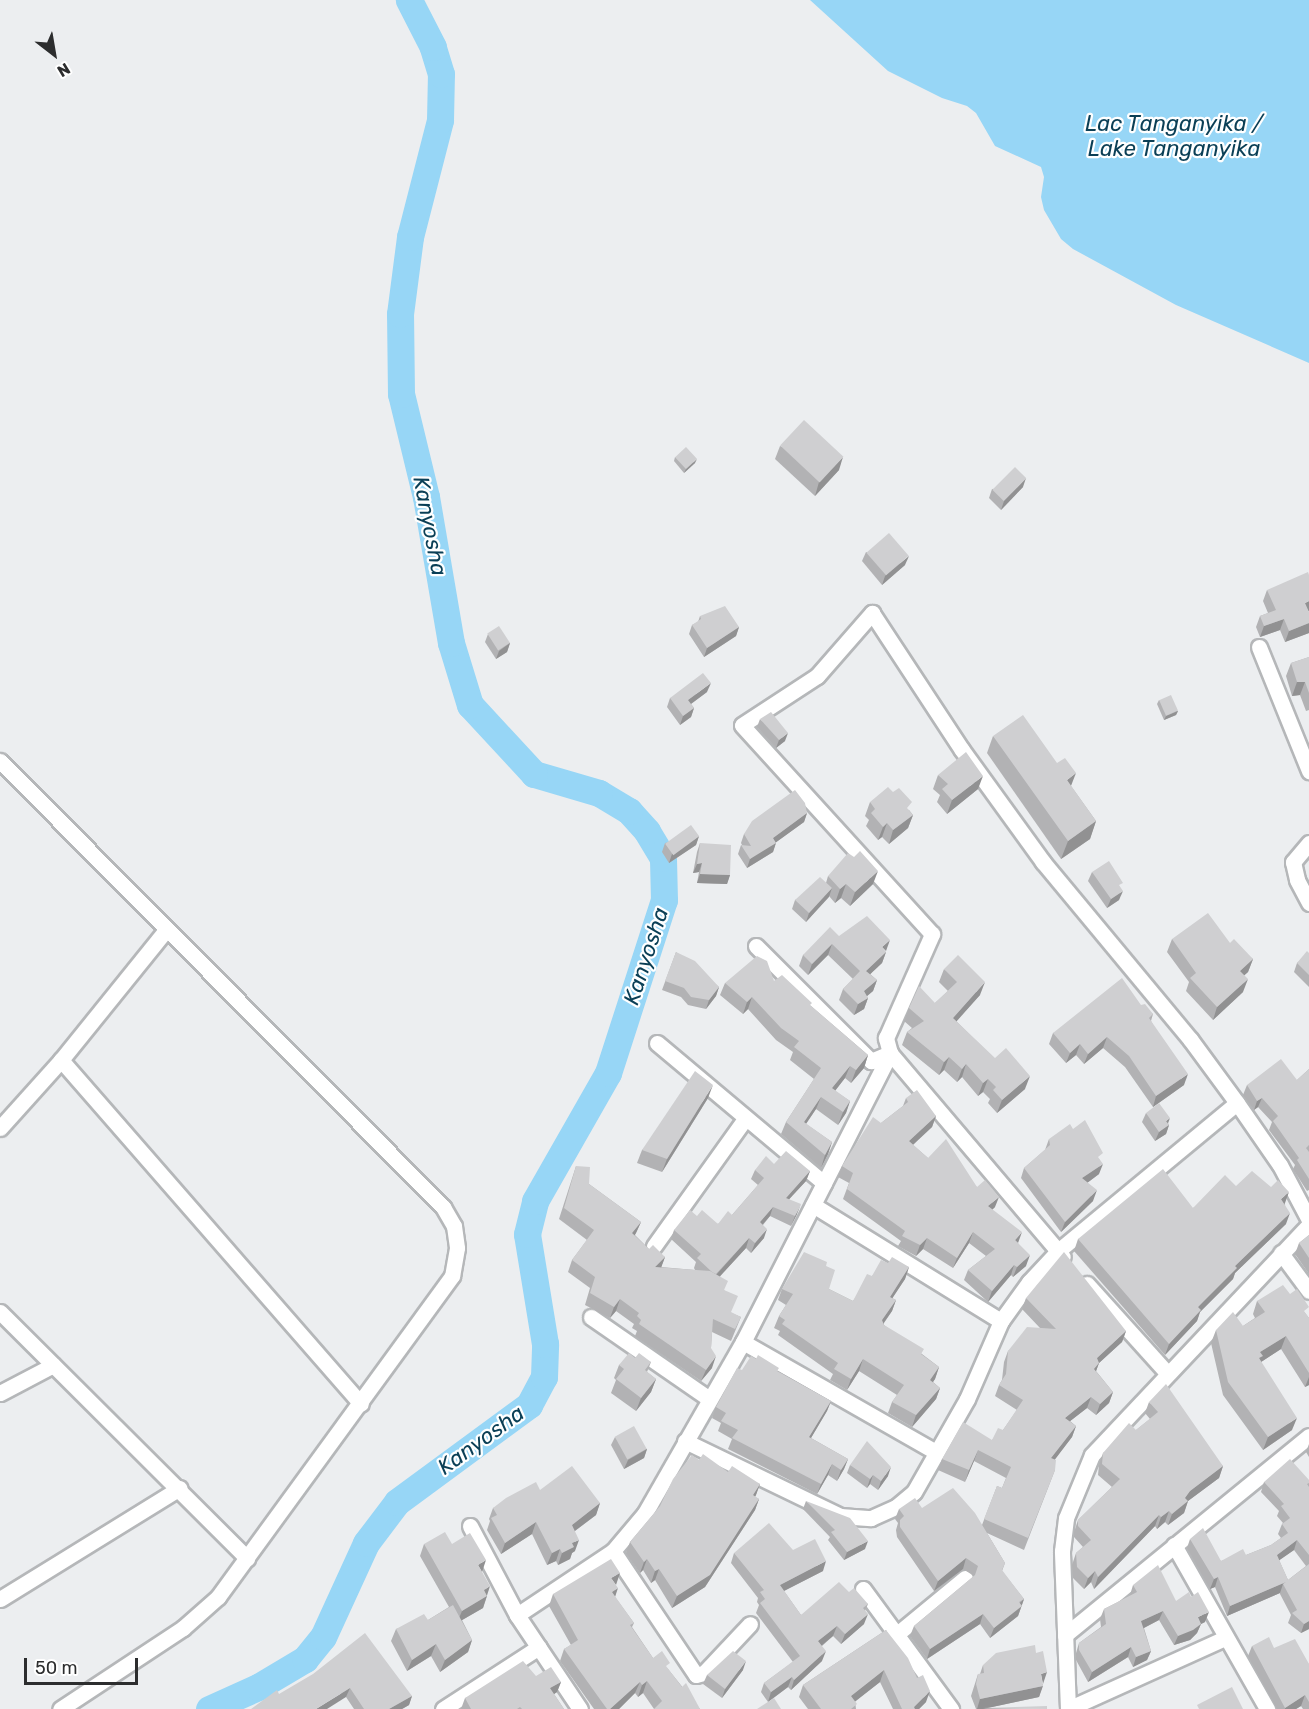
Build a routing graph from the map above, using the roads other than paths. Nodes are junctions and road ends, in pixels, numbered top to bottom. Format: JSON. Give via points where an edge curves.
{"nodes":[{"id":1,"x":1259,"y":647,"type":"dead end"},
{"id":2,"x":0,"y":761,"type":"edge"},
{"id":3,"x":1309,"y":771,"type":"edge"},
{"id":4,"x":1309,"y":843,"type":"edge"},
{"id":5,"x":1309,"y":903,"type":"edge"},
{"id":6,"x":166,"y":930,"type":"junction"},
{"id":7,"x":756,"y":946,"type":"dead end"},
{"id":8,"x":657,"y":1043,"type":"dead end"},
{"id":9,"x":890,"y":1053,"type":"junction"},
{"id":10,"x":61,"y":1059,"type":"junction"},
{"id":11,"x":1237,"y":1104,"type":"junction"},
{"id":12,"x":745,"y":1119,"type":"junction"},
{"id":13,"x":0,"y":1128,"type":"edge"},
{"id":14,"x":824,"y":1183,"type":"junction"},
{"id":15,"x":813,"y":1205,"type":"junction"},
{"id":16,"x":1309,"y":1222,"type":"edge"},
{"id":17,"x":654,"y":1246,"type":"edge"},
{"id":18,"x":1058,"y":1251,"type":"junction"},
{"id":19,"x":1281,"y":1253,"type":"junction"},
{"id":20,"x":1309,"y":1291,"type":"edge"},
{"id":21,"x":0,"y":1312,"type":"edge"},
{"id":22,"x":591,"y":1317,"type":"dead end"},
{"id":23,"x":1001,"y":1321,"type":"junction"},
{"id":24,"x":743,"y":1342,"type":"junction"},
{"id":25,"x":53,"y":1365,"type":"junction"},
{"id":26,"x":1167,"y":1373,"type":"junction"},
{"id":27,"x":0,"y":1393,"type":"edge"},
{"id":28,"x":708,"y":1398,"type":"junction"},
{"id":29,"x":361,"y":1404,"type":"junction"},
{"id":30,"x":1309,"y":1436,"type":"edge"},
{"id":31,"x":685,"y":1441,"type":"junction"},
{"id":32,"x":936,"y":1452,"type":"junction"},
{"id":33,"x":180,"y":1488,"type":"junction"},
{"id":34,"x":470,"y":1526,"type":"dead end"},
{"id":35,"x":1174,"y":1545,"type":"junction"},
{"id":36,"x":614,"y":1551,"type":"junction"},
{"id":37,"x":247,"y":1558,"type":"junction"},
{"id":38,"x":965,"y":1578,"type":"dead end"},
{"id":39,"x":863,"y":1589,"type":"dead end"},
{"id":40,"x":0,"y":1599,"type":"edge"},
{"id":41,"x":517,"y":1615,"type":"junction"},
{"id":42,"x":750,"y":1623,"type":"dead end"},
{"id":43,"x":897,"y":1634,"type":"junction"},
{"id":44,"x":1065,"y":1635,"type":"junction"},
{"id":45,"x":1226,"y":1638,"type":"junction"},
{"id":46,"x":539,"y":1647,"type":"junction"},
{"id":47,"x":60,"y":1709,"type":"edge"},
{"id":48,"x":443,"y":1709,"type":"edge"},
{"id":49,"x":580,"y":1709,"type":"edge"},
{"id":50,"x":951,"y":1709,"type":"edge"},
{"id":51,"x":1267,"y":1709,"type":"edge"}],
"edges":[{"from":1,"to":3,"type":"street"},
{"from":2,"to":6,"type":"street"},
{"from":4,"to":5,"type":"street","via":[[1293,862]]},
{"from":6,"to":10,"type":"street"},
{"from":6,"to":29,"type":"street","via":[[443,1207],[454,1226],[458,1248],[452,1276]]},
{"from":7,"to":9,"type":"street","via":[[871,1060]]},
{"from":8,"to":12,"type":"street"},
{"from":9,"to":11,"type":"street","via":[[886,1038],[932,934],[742,725],[817,676],[872,613],[962,750],[1043,862],[1190,1039]]},
{"from":9,"to":14,"type":"street"},
{"from":9,"to":18,"type":"street"},
{"from":10,"to":13,"type":"street"},
{"from":10,"to":29,"type":"street"},
{"from":11,"to":16,"type":"street","via":[[1280,1166]]},
{"from":11,"to":18,"type":"street"},
{"from":12,"to":14,"type":"street"},
{"from":12,"to":17,"type":"street"},
{"from":14,"to":15,"type":"street"},
{"from":15,"to":23,"type":"street"},
{"from":15,"to":24,"type":"street"},
{"from":16,"to":19,"type":"street"},
{"from":18,"to":23,"type":"street"},
{"from":18,"to":26,"type":"street"},
{"from":19,"to":20,"type":"street"},
{"from":19,"to":26,"type":"street"},
{"from":21,"to":25,"type":"street"},
{"from":22,"to":28,"type":"street"},
{"from":23,"to":32,"type":"street","via":[[967,1400]]},
{"from":24,"to":28,"type":"street"},
{"from":24,"to":32,"type":"street"},
{"from":25,"to":27,"type":"street"},
{"from":25,"to":33,"type":"street"},
{"from":26,"to":44,"type":"street","via":[[1092,1455],[1076,1487],[1066,1518],[1062,1551]]},
{"from":28,"to":31,"type":"street"},
{"from":29,"to":37,"type":"street"},
{"from":30,"to":35,"type":"street"},
{"from":31,"to":32,"type":"street","via":[[840,1516],[871,1518],[896,1507],[914,1492]]},
{"from":31,"to":36,"type":"street","via":[[645,1513]]},
{"from":33,"to":37,"type":"street"},
{"from":33,"to":40,"type":"street"},
{"from":34,"to":41,"type":"street"},
{"from":35,"to":44,"type":"street"},
{"from":35,"to":45,"type":"street"},
{"from":36,"to":41,"type":"street"},
{"from":36,"to":42,"type":"street","via":[[696,1675],[704,1673]]},
{"from":37,"to":47,"type":"street","via":[[218,1598],[183,1628]]},
{"from":38,"to":43,"type":"street"},
{"from":39,"to":43,"type":"street"},
{"from":41,"to":46,"type":"street"},
{"from":43,"to":50,"type":"street"},
{"from":44,"to":45,"type":"street","via":[[1068,1709]]},
{"from":45,"to":51,"type":"street"},
{"from":46,"to":48,"type":"street"},
{"from":46,"to":49,"type":"street"}]}
